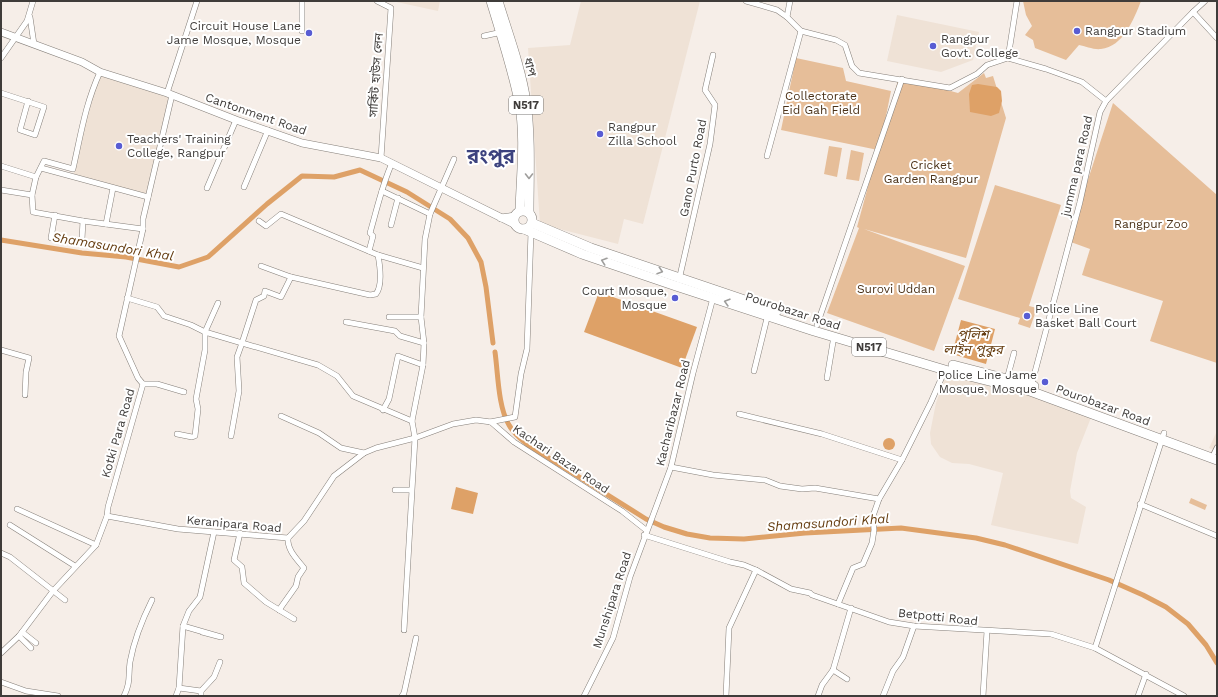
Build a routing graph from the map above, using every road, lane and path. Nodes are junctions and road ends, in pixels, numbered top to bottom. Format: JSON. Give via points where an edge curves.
{"nodes":[{"id":1,"x":33,"y":1,"type":"edge"},
{"id":2,"x":197,"y":1,"type":"edge"},
{"id":3,"x":302,"y":1,"type":"edge"},
{"id":4,"x":377,"y":1,"type":"edge"},
{"id":5,"x":491,"y":1,"type":"edge"},
{"id":6,"x":498,"y":1,"type":"edge"},
{"id":7,"x":746,"y":1,"type":"edge"},
{"id":8,"x":790,"y":1,"type":"edge"},
{"id":9,"x":1017,"y":1,"type":"edge"},
{"id":10,"x":1206,"y":1,"type":"edge"},
{"id":11,"x":30,"y":12,"type":"junction"},
{"id":12,"x":1193,"y":12,"type":"junction"},
{"id":13,"x":787,"y":17,"type":"junction"},
{"id":14,"x":302,"y":31,"type":"dead end"},
{"id":15,"x":504,"y":31,"type":"junction"},
{"id":16,"x":801,"y":31,"type":"junction"},
{"id":17,"x":1,"y":32,"type":"edge"},
{"id":18,"x":484,"y":36,"type":"dead end"},
{"id":19,"x":16,"y":38,"type":"junction"},
{"id":20,"x":1217,"y":38,"type":"edge"},
{"id":21,"x":34,"y":44,"type":"junction"},
{"id":22,"x":713,"y":55,"type":"dead end"},
{"id":23,"x":1,"y":58,"type":"edge"},
{"id":24,"x":1008,"y":58,"type":"junction"},
{"id":25,"x":100,"y":72,"type":"junction"},
{"id":26,"x":902,"y":79,"type":"junction"},
{"id":27,"x":1,"y":93,"type":"edge"},
{"id":28,"x":169,"y":94,"type":"junction"},
{"id":29,"x":28,"y":101,"type":"junction"},
{"id":30,"x":1106,"y":101,"type":"junction"},
{"id":31,"x":236,"y":120,"type":"junction"},
{"id":32,"x":268,"y":130,"type":"junction"},
{"id":33,"x":767,"y":156,"type":"dead end"},
{"id":34,"x":381,"y":158,"type":"junction"},
{"id":35,"x":454,"y":159,"type":"dead end"},
{"id":36,"x":392,"y":163,"type":"junction"},
{"id":37,"x":1,"y":166,"type":"edge"},
{"id":38,"x":41,"y":168,"type":"junction"},
{"id":39,"x":36,"y":177,"type":"junction"},
{"id":40,"x":441,"y":186,"type":"junction"},
{"id":41,"x":244,"y":187,"type":"dead end"},
{"id":42,"x":114,"y":188,"type":"junction"},
{"id":43,"x":206,"y":188,"type":"dead end"},
{"id":44,"x":1,"y":190,"type":"edge"},
{"id":45,"x":382,"y":191,"type":"junction"},
{"id":46,"x":32,"y":195,"type":"junction"},
{"id":47,"x":148,"y":197,"type":"junction"},
{"id":48,"x":398,"y":198,"type":"junction"},
{"id":49,"x":430,"y":214,"type":"junction"},
{"id":50,"x":55,"y":215,"type":"junction"},
{"id":51,"x":83,"y":221,"type":"junction"},
{"id":52,"x":259,"y":221,"type":"dead end"},
{"id":53,"x":523,"y":223,"type":"junction"},
{"id":54,"x":106,"y":224,"type":"junction"},
{"id":55,"x":391,"y":225,"type":"dead end"},
{"id":56,"x":143,"y":229,"type":"junction"},
{"id":57,"x":51,"y":238,"type":"dead end"},
{"id":58,"x":82,"y":239,"type":"dead end"},
{"id":59,"x":369,"y":251,"type":"junction"},
{"id":60,"x":378,"y":255,"type":"junction"},
{"id":61,"x":261,"y":266,"type":"dead end"},
{"id":62,"x":423,"y":268,"type":"junction"},
{"id":63,"x":291,"y":276,"type":"junction"},
{"id":64,"x":678,"y":282,"type":"junction"},
{"id":65,"x":127,"y":298,"type":"junction"},
{"id":66,"x":713,"y":298,"type":"junction"},
{"id":67,"x":218,"y":303,"type":"dead end"},
{"id":68,"x":768,"y":314,"type":"junction"},
{"id":69,"x":389,"y":317,"type":"dead end"},
{"id":70,"x":421,"y":317,"type":"junction"},
{"id":71,"x":346,"y":322,"type":"dead end"},
{"id":72,"x":817,"y":325,"type":"junction"},
{"id":73,"x":205,"y":332,"type":"junction"},
{"id":74,"x":834,"y":336,"type":"junction"},
{"id":75,"x":242,"y":343,"type":"junction"},
{"id":76,"x":424,"y":343,"type":"junction"},
{"id":77,"x":1,"y":350,"type":"edge"},
{"id":78,"x":1014,"y":353,"type":"dead end"},
{"id":79,"x":423,"y":365,"type":"junction"},
{"id":80,"x":945,"y":370,"type":"junction"},
{"id":81,"x":754,"y":371,"type":"dead end"},
{"id":82,"x":827,"y":378,"type":"dead end"},
{"id":83,"x":1007,"y":379,"type":"junction"},
{"id":84,"x":143,"y":384,"type":"junction"},
{"id":85,"x":1031,"y":388,"type":"junction"},
{"id":86,"x":184,"y":392,"type":"dead end"},
{"id":87,"x":25,"y":394,"type":"dead end"},
{"id":88,"x":384,"y":410,"type":"junction"},
{"id":89,"x":739,"y":414,"type":"dead end"},
{"id":90,"x":281,"y":416,"type":"dead end"},
{"id":91,"x":412,"y":421,"type":"junction"},
{"id":92,"x":490,"y":422,"type":"junction"},
{"id":93,"x":177,"y":434,"type":"dead end"},
{"id":94,"x":231,"y":436,"type":"dead end"},
{"id":95,"x":1163,"y":436,"type":"junction"},
{"id":96,"x":412,"y":438,"type":"junction"},
{"id":97,"x":364,"y":453,"type":"junction"},
{"id":98,"x":1216,"y":453,"type":"edge"},
{"id":99,"x":902,"y":460,"type":"junction"},
{"id":100,"x":671,"y":467,"type":"junction"},
{"id":101,"x":395,"y":490,"type":"dead end"},
{"id":102,"x":411,"y":490,"type":"junction"},
{"id":103,"x":878,"y":499,"type":"junction"},
{"id":104,"x":1140,"y":504,"type":"junction"},
{"id":105,"x":625,"y":506,"type":"dead end"},
{"id":106,"x":17,"y":509,"type":"dead end"},
{"id":107,"x":622,"y":511,"type":"junction"},
{"id":108,"x":107,"y":516,"type":"junction"},
{"id":109,"x":10,"y":525,"type":"dead end"},
{"id":110,"x":214,"y":532,"type":"junction"},
{"id":111,"x":645,"y":532,"type":"junction"},
{"id":112,"x":240,"y":533,"type":"junction"},
{"id":113,"x":1217,"y":536,"type":"edge"},
{"id":114,"x":288,"y":538,"type":"junction"},
{"id":115,"x":96,"y":545,"type":"junction"},
{"id":116,"x":1,"y":553,"type":"edge"},
{"id":117,"x":75,"y":566,"type":"junction"},
{"id":118,"x":756,"y":570,"type":"junction"},
{"id":119,"x":53,"y":591,"type":"junction"},
{"id":120,"x":65,"y":600,"type":"dead end"},
{"id":121,"x":152,"y":600,"type":"dead end"},
{"id":122,"x":838,"y":604,"type":"junction"},
{"id":123,"x":851,"y":608,"type":"junction"},
{"id":124,"x":279,"y":610,"type":"junction"},
{"id":125,"x":294,"y":619,"type":"dead end"},
{"id":126,"x":183,"y":626,"type":"junction"},
{"id":127,"x":914,"y":626,"type":"junction"},
{"id":128,"x":404,"y":630,"type":"dead end"},
{"id":129,"x":987,"y":631,"type":"junction"},
{"id":130,"x":202,"y":632,"type":"dead end"},
{"id":131,"x":21,"y":634,"type":"junction"},
{"id":132,"x":416,"y":638,"type":"dead end"},
{"id":133,"x":36,"y":643,"type":"dead end"},
{"id":134,"x":31,"y":648,"type":"dead end"},
{"id":135,"x":1095,"y":648,"type":"junction"},
{"id":136,"x":1,"y":653,"type":"edge"},
{"id":137,"x":220,"y":662,"type":"dead end"},
{"id":138,"x":834,"y":670,"type":"junction"},
{"id":139,"x":1146,"y":674,"type":"junction"},
{"id":140,"x":847,"y":679,"type":"dead end"},
{"id":141,"x":1,"y":682,"type":"edge"},
{"id":142,"x":179,"y":688,"type":"junction"},
{"id":143,"x":201,"y":693,"type":"edge"},
{"id":144,"x":58,"y":696,"type":"edge"},
{"id":145,"x":124,"y":696,"type":"edge"},
{"id":146,"x":176,"y":696,"type":"edge"},
{"id":147,"x":402,"y":696,"type":"edge"},
{"id":148,"x":584,"y":696,"type":"edge"},
{"id":149,"x":726,"y":696,"type":"edge"},
{"id":150,"x":818,"y":696,"type":"edge"},
{"id":151,"x":883,"y":696,"type":"edge"},
{"id":152,"x":982,"y":696,"type":"edge"},
{"id":153,"x":1138,"y":696,"type":"edge"},
{"id":154,"x":1184,"y":696,"type":"edge"}],
"edges":[{"from":1,"to":11,"type":"street"},
{"from":2,"to":28,"type":"street"},
{"from":3,"to":14,"type":"street"},
{"from":4,"to":34,"type":"street","name":"সার্কিট হাউস লেন","via":[[391,8]]},
{"from":5,"to":15,"type":"highway","name":"ধাপ","number":"N517"},
{"from":6,"to":15,"type":"highway","name":"ধাপ","number":"N517"},
{"from":7,"to":13,"type":"street","via":[[777,10]]},
{"from":8,"to":13,"type":"street"},
{"from":9,"to":24,"type":"street"},
{"from":10,"to":12,"type":"street","name":"jumma para Road"},
{"from":11,"to":19,"type":"street"},
{"from":11,"to":21,"type":"street"},
{"from":12,"to":20,"type":"street"},
{"from":12,"to":30,"type":"street","name":"jumma para Road"},
{"from":13,"to":16,"type":"street"},
{"from":15,"to":18,"type":"street"},
{"from":15,"to":53,"type":"highway","name":"ধাপ","number":"N517","via":[[519,103],[523,155]]},
{"from":15,"to":53,"type":"highway","name":"ধাপ","number":"N517","one_way":true,"via":[[526,102],[529,213],[532,220]]},
{"from":16,"to":26,"type":"street","via":[[836,40],[845,45],[852,66],[859,73]]},
{"from":16,"to":33,"type":"street"},
{"from":17,"to":19,"type":"main road","name":"Cantonment Road"},
{"from":19,"to":21,"type":"main road","name":"Cantonment Road"},
{"from":19,"to":23,"type":"street"},
{"from":21,"to":25,"type":"main road","name":"Cantonment Road","via":[[82,62]]},
{"from":22,"to":64,"type":"street","name":"Gano Purto Road","via":[[705,90],[715,105],[710,144]]},
{"from":24,"to":26,"type":"street","via":[[987,65],[977,74],[950,88]]},
{"from":24,"to":30,"type":"street","via":[[1082,82]]},
{"from":25,"to":28,"type":"main road","name":"Cantonment Road"},
{"from":25,"to":38,"type":"street","via":[[89,98],[73,170],[44,161]]},
{"from":26,"to":72,"type":"street"},
{"from":27,"to":29,"type":"street"},
{"from":28,"to":31,"type":"main road","name":"Cantonment Road"},
{"from":28,"to":47,"type":"street","name":"Kotki Para Road"},
{"from":29,"to":29,"type":"street","via":[[20,130],[35,135],[44,106]]},
{"from":30,"to":85,"type":"street","name":"jumma para Road","via":[[1100,112],[1080,202]]},
{"from":31,"to":32,"type":"main road","name":"Cantonment Road"},
{"from":31,"to":43,"type":"street"},
{"from":32,"to":34,"type":"main road","name":"Cantonment Road","via":[[302,142]]},
{"from":32,"to":41,"type":"street"},
{"from":34,"to":36,"type":"main road","name":"Cantonment Road"},
{"from":35,"to":40,"type":"street"},
{"from":36,"to":40,"type":"main road","name":"Cantonment Road"},
{"from":36,"to":45,"type":"street"},
{"from":37,"to":39,"type":"street"},
{"from":38,"to":39,"type":"street"},
{"from":38,"to":42,"type":"street"},
{"from":39,"to":46,"type":"street"},
{"from":40,"to":49,"type":"street"},
{"from":40,"to":53,"type":"main road","name":"Cantonment Road","via":[[501,218]]},
{"from":42,"to":47,"type":"street"},
{"from":42,"to":54,"type":"street"},
{"from":44,"to":46,"type":"street"},
{"from":45,"to":48,"type":"street"},
{"from":45,"to":59,"type":"street","via":[[370,233],[373,236]]},
{"from":46,"to":50,"type":"street","via":[[33,212]]},
{"from":47,"to":56,"type":"street","name":"Kotki Para Road"},
{"from":48,"to":49,"type":"street"},
{"from":48,"to":55,"type":"street"},
{"from":49,"to":62,"type":"street"},
{"from":50,"to":51,"type":"street"},
{"from":50,"to":57,"type":"street"},
{"from":51,"to":54,"type":"street"},
{"from":51,"to":58,"type":"street"},
{"from":52,"to":59,"type":"street","via":[[266,226],[281,214]]},
{"from":53,"to":64,"type":"highway","name":"Pourobazar Road","number":"N517"},
{"from":53,"to":92,"type":"street","via":[[527,348],[515,417]]},
{"from":54,"to":56,"type":"street"},
{"from":56,"to":65,"type":"street","name":"Kotki Para Road"},
{"from":59,"to":60,"type":"street"},
{"from":60,"to":62,"type":"street"},
{"from":60,"to":63,"type":"street","via":[[379,290],[376,294],[370,295]]},
{"from":61,"to":63,"type":"street"},
{"from":62,"to":70,"type":"street"},
{"from":63,"to":75,"type":"street","via":[[281,297],[265,291],[264,296],[256,300]]},
{"from":64,"to":66,"type":"highway","name":"Pourobazar Road","number":"N517"},
{"from":64,"to":72,"type":"highway","name":"Pourobazar Road","number":"N517"},
{"from":65,"to":73,"type":"street","via":[[157,307],[164,316]]},
{"from":65,"to":84,"type":"street","name":"Kotki Para Road","via":[[120,336]]},
{"from":68,"to":66,"type":"highway","name":"Pourobazar Road","number":"N517","one_way":true},
{"from":66,"to":100,"type":"street","name":"Kacharibazar Road","via":[[692,373]]},
{"from":67,"to":73,"type":"street"},
{"from":68,"to":74,"type":"highway","name":"Pourobazar Road","number":"N517"},
{"from":68,"to":81,"type":"street"},
{"from":69,"to":70,"type":"street"},
{"from":70,"to":76,"type":"street"},
{"from":71,"to":76,"type":"street","via":[[396,331],[400,336]]},
{"from":72,"to":83,"type":"highway","name":"Pourobazar Road","number":"N517"},
{"from":73,"to":75,"type":"street"},
{"from":73,"to":93,"type":"street","via":[[205,350],[196,399],[198,409],[195,436]]},
{"from":74,"to":80,"type":"highway","name":"Pourobazar Road","number":"N517"},
{"from":74,"to":82,"type":"street"},
{"from":75,"to":88,"type":"street","via":[[318,365],[337,376],[353,396]]},
{"from":75,"to":94,"type":"street","via":[[238,357],[239,391]]},
{"from":76,"to":79,"type":"street"},
{"from":77,"to":87,"type":"street","via":[[29,358]]},
{"from":78,"to":83,"type":"street"},
{"from":79,"to":88,"type":"street","via":[[398,356]]},
{"from":79,"to":91,"type":"street"},
{"from":80,"to":85,"type":"highway","name":"Pourobazar Road","number":"N517"},
{"from":80,"to":99,"type":"street"},
{"from":83,"to":85,"type":"highway","name":"Pourobazar Road","number":"N517"},
{"from":84,"to":86,"type":"street","via":[[157,384]]},
{"from":84,"to":108,"type":"street","name":"Kotki Para Road"},
{"from":85,"to":95,"type":"highway","name":"Pourobazar Road","number":"N517"},
{"from":88,"to":91,"type":"street"},
{"from":89,"to":99,"type":"street","via":[[822,434]]},
{"from":90,"to":97,"type":"street","via":[[319,433],[341,448]]},
{"from":91,"to":96,"type":"street"},
{"from":92,"to":96,"type":"street","via":[[476,420],[453,424]]},
{"from":92,"to":107,"type":"street","name":"Kachari Bazar Road","via":[[514,442],[550,461]]},
{"from":95,"to":98,"type":"highway","name":"Pourobazar Road","number":"N517"},
{"from":95,"to":104,"type":"street"},
{"from":96,"to":97,"type":"street","name":"Keranipara Road"},
{"from":96,"to":102,"type":"street"},
{"from":97,"to":114,"type":"street","name":"Keranipara Road","via":[[334,476],[304,521]]},
{"from":99,"to":103,"type":"street"},
{"from":100,"to":103,"type":"street","via":[[713,476],[765,480],[780,486],[815,488]]},
{"from":100,"to":111,"type":"street","name":"Kacharibazar Road"},
{"from":101,"to":102,"type":"street"},
{"from":102,"to":128,"type":"street"},
{"from":103,"to":122,"type":"street","via":[[873,516],[872,543],[863,564],[853,568]]},
{"from":104,"to":113,"type":"street"},
{"from":104,"to":135,"type":"street","via":[[1126,557]]},
{"from":105,"to":107,"type":"street"},
{"from":106,"to":115,"type":"street"},
{"from":107,"to":111,"type":"street","name":"Kachari Bazar Road"},
{"from":108,"to":110,"type":"street","name":"Keranipara Road","via":[[178,529]]},
{"from":108,"to":115,"type":"street","name":"Kotki Para Road"},
{"from":109,"to":117,"type":"street"},
{"from":110,"to":112,"type":"street","name":"Keranipara Road"},
{"from":110,"to":126,"type":"street","via":[[200,597],[189,611]]},
{"from":111,"to":118,"type":"street","name":"Betpotti Road"},
{"from":111,"to":148,"type":"street","name":"Munshipara Road","via":[[613,638]]},
{"from":112,"to":114,"type":"street","name":"Keranipara Road"},
{"from":112,"to":124,"type":"street","via":[[234,560],[242,567],[244,583]]},
{"from":114,"to":124,"type":"street","via":[[288,545],[304,568],[296,586]]},
{"from":115,"to":117,"type":"street","name":"Kotki Para Road"},
{"from":116,"to":119,"type":"street","via":[[10,557]]},
{"from":117,"to":119,"type":"street","name":"Kotki Para Road"},
{"from":118,"to":122,"type":"street","name":"Betpotti Road","via":[[791,589]]},
{"from":118,"to":149,"type":"street","via":[[729,628]]},
{"from":119,"to":120,"type":"street"},
{"from":119,"to":131,"type":"street","name":"Kotki Para Road"},
{"from":121,"to":145,"type":"street","via":[[139,625],[130,663],[130,684]]},
{"from":122,"to":123,"type":"street","name":"Betpotti Road"},
{"from":123,"to":127,"type":"street","name":"Betpotti Road","via":[[889,622]]},
{"from":123,"to":138,"type":"street"},
{"from":124,"to":125,"type":"street"},
{"from":126,"to":130,"type":"street","via":[[221,637]]},
{"from":126,"to":142,"type":"street"},
{"from":127,"to":129,"type":"street","name":"Betpotti Road"},
{"from":127,"to":151,"type":"street","via":[[903,657],[893,671]]},
{"from":129,"to":135,"type":"street","name":"Betpotti Road","via":[[1051,634]]},
{"from":129,"to":152,"type":"street"},
{"from":131,"to":133,"type":"street"},
{"from":131,"to":134,"type":"street"},
{"from":131,"to":136,"type":"street","name":"Kotki Para Road"},
{"from":132,"to":147,"type":"street"},
{"from":135,"to":139,"type":"street","name":"Betpotti Road"},
{"from":137,"to":143,"type":"street","via":[[214,676]]},
{"from":138,"to":140,"type":"street"},
{"from":138,"to":150,"type":"street","via":[[822,685]]},
{"from":139,"to":153,"type":"street"},
{"from":139,"to":154,"type":"street","name":"Betpotti Road"},
{"from":141,"to":144,"type":"street","via":[[26,691]]},
{"from":142,"to":143,"type":"street"},
{"from":142,"to":146,"type":"street"}]}
